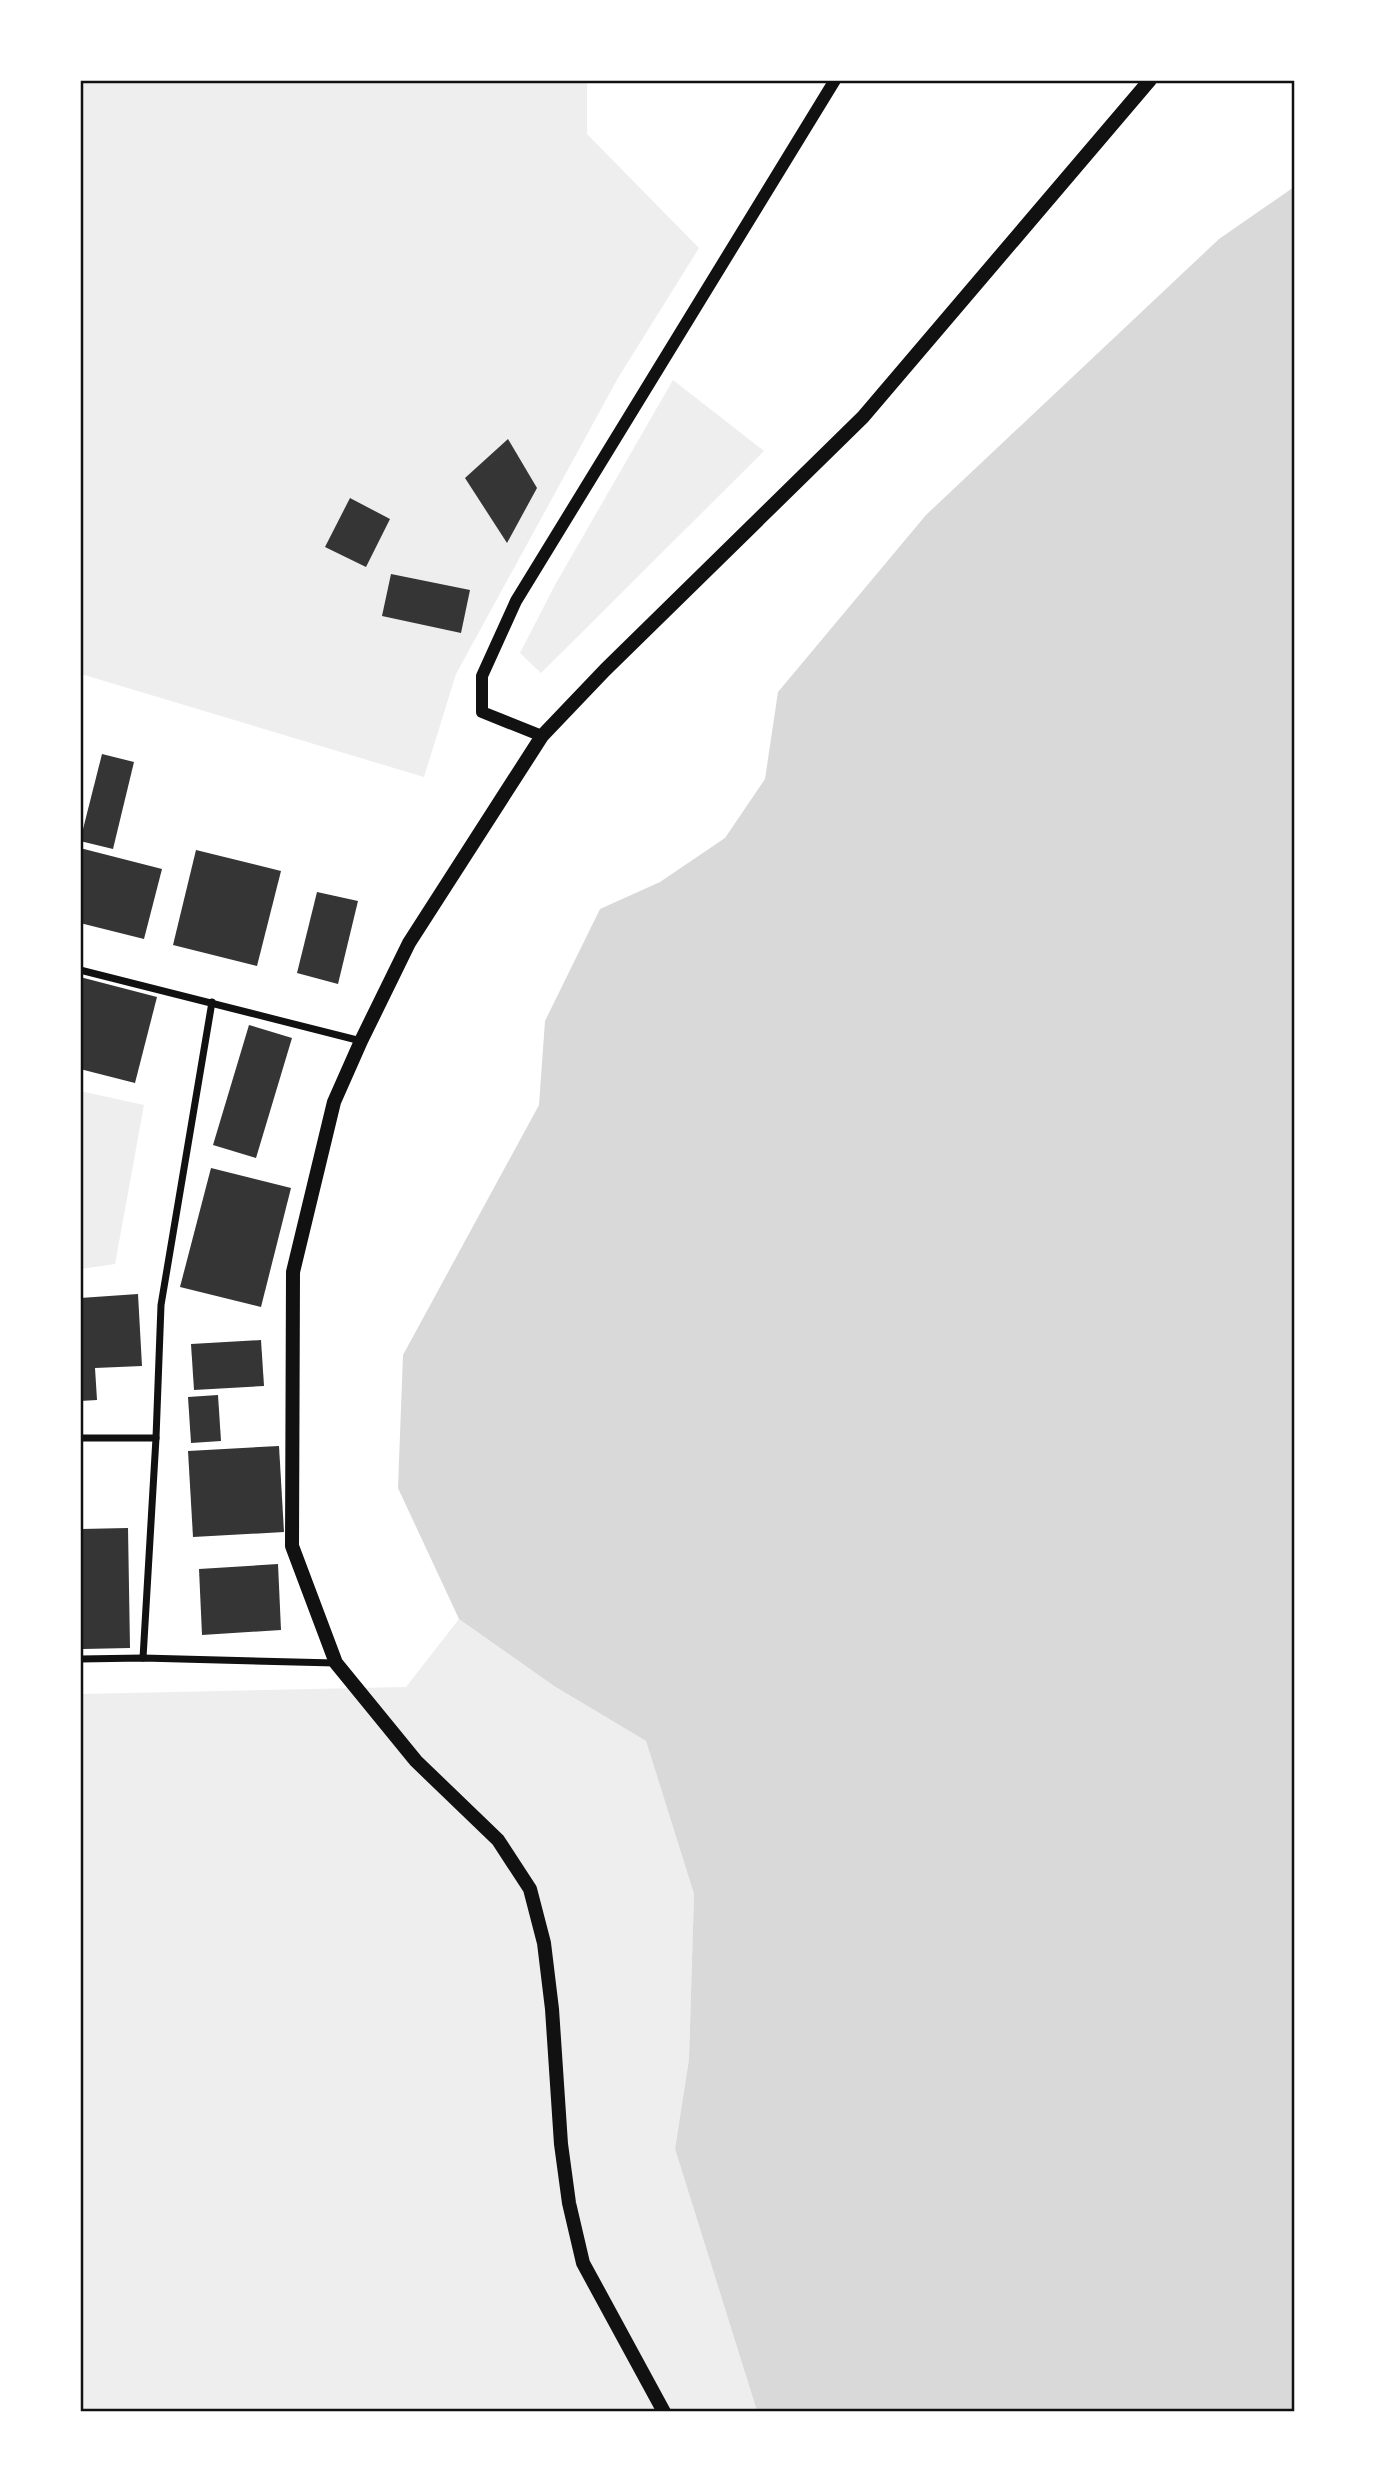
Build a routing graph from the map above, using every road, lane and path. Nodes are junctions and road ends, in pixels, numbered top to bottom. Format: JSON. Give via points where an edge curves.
{"nodes":[{"id":1,"x":835,"y":80,"type":"edge"},
{"id":2,"x":1150,"y":80,"type":"edge"},
{"id":3,"x":542,"y":736,"type":"junction"},
{"id":4,"x":80,"y":970,"type":"edge"},
{"id":5,"x":212,"y":1002,"type":"junction"},
{"id":6,"x":361,"y":1041,"type":"junction"},
{"id":7,"x":80,"y":1438,"type":"edge"},
{"id":8,"x":156,"y":1438,"type":"junction"},
{"id":9,"x":143,"y":1658,"type":"junction"},
{"id":10,"x":80,"y":1659,"type":"edge"},
{"id":11,"x":336,"y":1663,"type":"junction"},
{"id":12,"x":664,"y":2412,"type":"edge"}],
"edges":[{"from":1,"to":3,"type":"street","via":[[516,601],[482,676],[482,712]]},
{"from":2,"to":3,"type":"main road","via":[[863,417]]},
{"from":3,"to":6,"type":"main road","via":[[408,943]]},
{"from":4,"to":5,"type":"street"},
{"from":5,"to":6,"type":"street"},
{"from":5,"to":8,"type":"street","via":[[161,1305]]},
{"from":6,"to":11,"type":"main road","via":[[334,1102],[293,1272],[292,1546]]},
{"from":7,"to":8,"type":"street"},
{"from":8,"to":9,"type":"street"},
{"from":9,"to":10,"type":"street"},
{"from":9,"to":11,"type":"street"},
{"from":11,"to":12,"type":"main road","via":[[416,1761],[498,1840],[530,1889],[544,1943],[561,2144],[583,2263]]}]}
